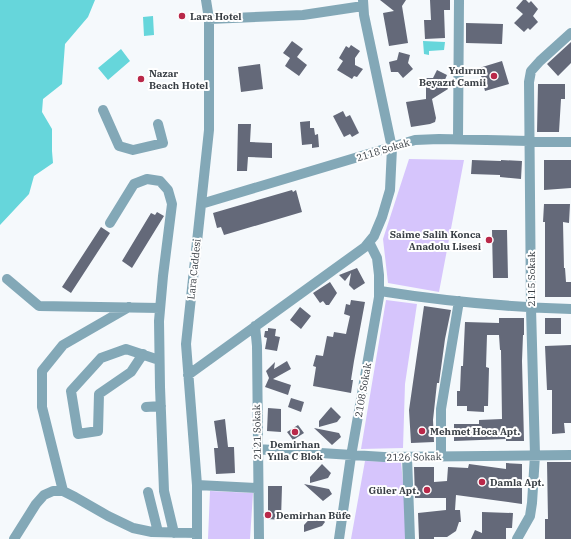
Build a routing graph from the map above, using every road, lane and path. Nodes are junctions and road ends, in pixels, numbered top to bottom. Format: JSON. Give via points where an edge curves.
{"nodes":[{"id":1,"x":206,"y":0,"type":"edge"},
{"id":2,"x":459,"y":0,"type":"edge"},
{"id":3,"x":363,"y":3,"type":"edge"},
{"id":4,"x":209,"y":19,"type":"junction"},
{"id":5,"x":571,"y":33,"type":"edge"},
{"id":6,"x":103,"y":110,"type":"dead end"},
{"id":7,"x":158,"y":124,"type":"dead end"},
{"id":8,"x":458,"y":139,"type":"junction"},
{"id":9,"x":531,"y":141,"type":"junction"},
{"id":10,"x":571,"y":142,"type":"edge"},
{"id":11,"x":392,"y":148,"type":"junction"},
{"id":12,"x":201,"y":204,"type":"junction"},
{"id":13,"x":110,"y":223,"type":"dead end"},
{"id":14,"x":369,"y":242,"type":"junction"},
{"id":15,"x":7,"y":279,"type":"dead end"},
{"id":16,"x":380,"y":291,"type":"junction"},
{"id":17,"x":459,"y":301,"type":"junction"},
{"id":18,"x":129,"y":307,"type":"junction"},
{"id":19,"x":160,"y":308,"type":"junction"},
{"id":20,"x":531,"y":308,"type":"junction"},
{"id":21,"x":571,"y":309,"type":"edge"},
{"id":22,"x":254,"y":326,"type":"junction"},
{"id":23,"x":143,"y":354,"type":"junction"},
{"id":24,"x":159,"y":360,"type":"junction"},
{"id":25,"x":188,"y":375,"type":"junction"},
{"id":26,"x":161,"y":406,"type":"junction"},
{"id":27,"x":146,"y":407,"type":"dead end"},
{"id":28,"x":257,"y":449,"type":"junction"},
{"id":29,"x":535,"y":455,"type":"junction"},
{"id":30,"x":571,"y":455,"type":"edge"},
{"id":31,"x":351,"y":456,"type":"junction"},
{"id":32,"x":441,"y":456,"type":"junction"},
{"id":33,"x":407,"y":457,"type":"junction"},
{"id":34,"x":197,"y":485,"type":"junction"},
{"id":35,"x":258,"y":488,"type":"junction"},
{"id":36,"x":63,"y":492,"type":"junction"},
{"id":37,"x":148,"y":492,"type":"dead end"},
{"id":38,"x":158,"y":532,"type":"junction"},
{"id":39,"x":174,"y":533,"type":"junction"},
{"id":40,"x":197,"y":536,"type":"edge"},
{"id":41,"x":14,"y":539,"type":"edge"},
{"id":42,"x":259,"y":539,"type":"edge"},
{"id":43,"x":339,"y":539,"type":"edge"},
{"id":44,"x":410,"y":539,"type":"edge"},
{"id":45,"x":517,"y":539,"type":"edge"}],
"edges":[{"from":1,"to":4,"type":"street","name":"Lara Caddesi"},
{"from":2,"to":8,"type":"street"},
{"from":3,"to":4,"type":"street","via":[[303,15]]},
{"from":3,"to":11,"type":"street"},
{"from":4,"to":12,"type":"street","name":"Lara Caddesi","via":[[209,130]]},
{"from":5,"to":9,"type":"street","name":"2115 Sokak","via":[[531,71]]},
{"from":6,"to":7,"type":"street","via":[[119,146],[133,150],[163,143]]},
{"from":8,"to":9,"type":"street","name":"2118 Sokak"},
{"from":8,"to":11,"type":"street","name":"2118 Sokak","via":[[415,140]]},
{"from":9,"to":10,"type":"street","name":"2118 Sokak"},
{"from":9,"to":20,"type":"street","name":"2115 Sokak"},
{"from":11,"to":12,"type":"street","name":"2118 Sokak"},
{"from":11,"to":14,"type":"street","via":[[390,190],[382,217]]},
{"from":12,"to":25,"type":"street","name":"Lara Caddesi","via":[[186,344]]},
{"from":13,"to":19,"type":"street","via":[[134,184],[147,179],[160,181],[168,190],[172,204]]},
{"from":14,"to":16,"type":"street","name":"2108 Sokak","via":[[377,258]]},
{"from":14,"to":22,"type":"street"},
{"from":15,"to":18,"type":"street","via":[[39,306]]},
{"from":16,"to":17,"type":"street"},
{"from":16,"to":31,"type":"street","name":"2108 Sokak"},
{"from":17,"to":20,"type":"street"},
{"from":17,"to":32,"type":"street","via":[[441,409]]},
{"from":18,"to":19,"type":"street"},
{"from":18,"to":36,"type":"street","via":[[63,345],[42,371],[42,407]]},
{"from":19,"to":24,"type":"street"},
{"from":20,"to":21,"type":"street"},
{"from":20,"to":29,"type":"street","name":"2115 Sokak"},
{"from":22,"to":25,"type":"street"},
{"from":22,"to":28,"type":"street","name":"2121 Sokak","via":[[257,346]]},
{"from":23,"to":23,"type":"street","via":[[126,349],[102,358],[71,391],[78,434],[98,431],[99,394],[131,372]]},
{"from":23,"to":24,"type":"street"},
{"from":24,"to":26,"type":"street"},
{"from":25,"to":34,"type":"street","name":"Lara Caddesi"},
{"from":26,"to":27,"type":"street"},
{"from":26,"to":39,"type":"street","via":[[164,491]]},
{"from":28,"to":31,"type":"street","name":"2126 Sokak"},
{"from":28,"to":35,"type":"street","name":"2121 Sokak"},
{"from":29,"to":30,"type":"street","name":"2126 Sokak"},
{"from":29,"to":32,"type":"street","name":"2126 Sokak"},
{"from":29,"to":45,"type":"street","name":"2115 Sokak","via":[[530,516]]},
{"from":31,"to":33,"type":"street","name":"2126 Sokak"},
{"from":31,"to":43,"type":"street","name":"2108 Sokak"},
{"from":32,"to":33,"type":"street","name":"2126 Sokak"},
{"from":33,"to":44,"type":"street"},
{"from":34,"to":35,"type":"street"},
{"from":34,"to":40,"type":"street","name":"Lara Caddesi"},
{"from":35,"to":42,"type":"street","name":"2121 Sokak"},
{"from":36,"to":38,"type":"street","via":[[133,528]]},
{"from":36,"to":41,"type":"street","via":[[53,491],[44,494]]},
{"from":37,"to":38,"type":"street"},
{"from":38,"to":39,"type":"street"},
{"from":39,"to":40,"type":"street"}]}
